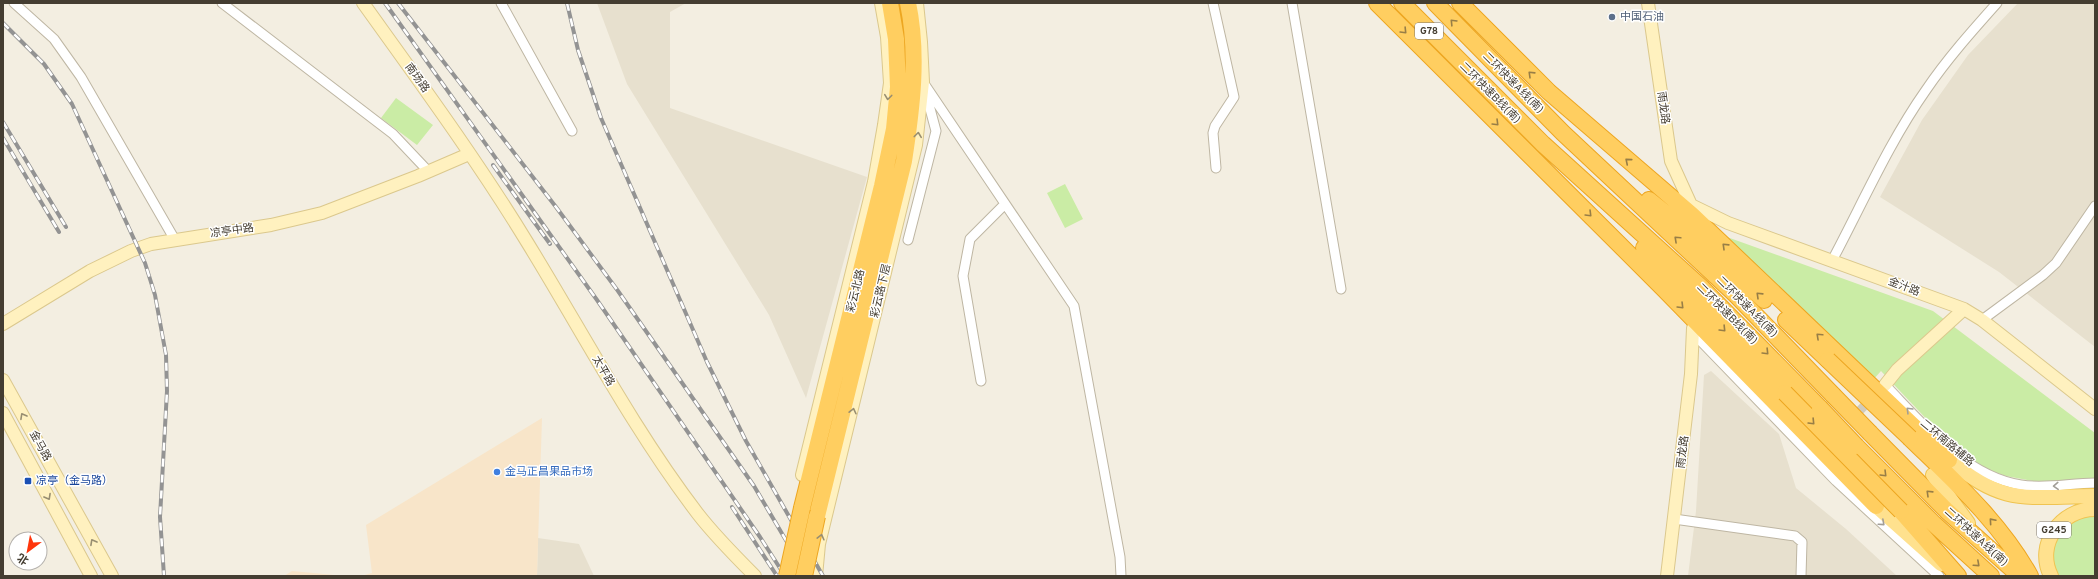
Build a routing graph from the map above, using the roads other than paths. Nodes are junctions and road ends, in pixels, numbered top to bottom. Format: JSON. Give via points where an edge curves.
{"nodes":[{"id":1,"x":14,"y":3,"type":"edge"},
{"id":2,"x":222,"y":3,"type":"edge"},
{"id":3,"x":363,"y":3,"type":"edge"},
{"id":4,"x":501,"y":3,"type":"edge"},
{"id":5,"x":881,"y":3,"type":"edge"},
{"id":6,"x":890,"y":3,"type":"edge"},
{"id":7,"x":908,"y":3,"type":"edge"},
{"id":8,"x":917,"y":3,"type":"edge"},
{"id":9,"x":1213,"y":3,"type":"edge"},
{"id":10,"x":1292,"y":3,"type":"edge"},
{"id":11,"x":1377,"y":3,"type":"edge"},
{"id":12,"x":1402,"y":3,"type":"edge"},
{"id":13,"x":1435,"y":3,"type":"edge"},
{"id":14,"x":1460,"y":3,"type":"edge"},
{"id":15,"x":1648,"y":3,"type":"edge"},
{"id":16,"x":1997,"y":3,"type":"edge"},
{"id":17,"x":923,"y":82,"type":"junction"},
{"id":18,"x":1537,"y":107,"type":"junction"},
{"id":19,"x":572,"y":131,"type":"dead end"},
{"id":20,"x":1543,"y":144,"type":"junction"},
{"id":21,"x":469,"y":154,"type":"junction"},
{"id":22,"x":1216,"y":168,"type":"dead end"},
{"id":23,"x":428,"y":171,"type":"junction"},
{"id":24,"x":1005,"y":204,"type":"junction"},
{"id":25,"x":2095,"y":206,"type":"edge"},
{"id":26,"x":1691,"y":207,"type":"joint"},
{"id":27,"x":175,"y":240,"type":"junction"},
{"id":28,"x":908,"y":240,"type":"dead end"},
{"id":29,"x":1835,"y":254,"type":"dead end"},
{"id":30,"x":1341,"y":290,"type":"dead end"},
{"id":31,"x":1964,"y":309,"type":"junction"},
{"id":32,"x":1982,"y":320,"type":"junction"},
{"id":33,"x":3,"y":324,"type":"edge"},
{"id":34,"x":1693,"y":331,"type":"joint"},
{"id":35,"x":1832,"y":356,"type":"junction"},
{"id":36,"x":3,"y":380,"type":"edge"},
{"id":37,"x":981,"y":381,"type":"dead end"},
{"id":38,"x":1884,"y":386,"type":"joint"},
{"id":39,"x":2095,"y":409,"type":"edge"},
{"id":40,"x":3,"y":413,"type":"edge"},
{"id":41,"x":1949,"y":460,"type":"joint"},
{"id":42,"x":1933,"y":475,"type":"joint"},
{"id":43,"x":2095,"y":483,"type":"edge"},
{"id":44,"x":2095,"y":496,"type":"edge"},
{"id":45,"x":1876,"y":506,"type":"junction"},
{"id":46,"x":2095,"y":509,"type":"edge"},
{"id":47,"x":1674,"y":519,"type":"junction"},
{"id":48,"x":91,"y":576,"type":"edge"},
{"id":49,"x":112,"y":576,"type":"edge"},
{"id":50,"x":755,"y":576,"type":"edge"},
{"id":51,"x":782,"y":576,"type":"edge"},
{"id":52,"x":787,"y":576,"type":"edge"},
{"id":53,"x":804,"y":576,"type":"edge"},
{"id":54,"x":816,"y":576,"type":"edge"},
{"id":55,"x":1121,"y":576,"type":"edge"},
{"id":56,"x":1667,"y":576,"type":"edge"},
{"id":57,"x":1801,"y":576,"type":"edge"},
{"id":58,"x":1939,"y":576,"type":"edge"},
{"id":59,"x":1943,"y":576,"type":"edge"},
{"id":60,"x":1957,"y":576,"type":"edge"},
{"id":61,"x":1991,"y":576,"type":"edge"},
{"id":62,"x":2020,"y":576,"type":"edge"},
{"id":63,"x":2025,"y":576,"type":"edge"},
{"id":64,"x":2030,"y":576,"type":"edge"},
{"id":65,"x":2051,"y":576,"type":"edge"}],
"edges":[{"from":1,"to":27,"type":"street","via":[[54,39],[81,77]]},
{"from":2,"to":23,"type":"street","via":[[393,134]]},
{"from":3,"to":21,"type":"street","name":"南场路"},
{"from":4,"to":19,"type":"street"},
{"from":5,"to":51,"type":"street","one_way":true,"via":[[887,37],[890,83],[884,125],[874,182],[806,456]]},
{"from":6,"to":52,"type":"highway","name":"彩云北路","bridge":true,"via":[[896,39],[898,87],[894,129],[812,462]]},
{"from":7,"to":53,"type":"highway","name":"彩云北路","bridge":true,"via":[[914,63],[911,116],[904,161]]},
{"from":8,"to":17,"type":"street","name":"彩云路下层"},
{"from":9,"to":22,"type":"street","via":[[1234,96],[1213,133]]},
{"from":10,"to":30,"type":"street"},
{"from":11,"to":45,"type":"highway","one_way":true,"via":[[1680,305]]},
{"from":12,"to":20,"type":"highway","name":"二环快速B线(南)","number":"G78"},
{"from":18,"to":13,"type":"highway","name":"二环快速A线(南)","number":"G78","one_way":true},
{"from":35,"to":14,"type":"highway","one_way":true,"via":[[1692,214],[1553,96]]},
{"from":15,"to":26,"type":"street","name":"雨龙路","via":[[1671,161]]},
{"from":16,"to":29,"type":"street","via":[[1926,89],[1905,122]]},
{"from":17,"to":24,"type":"street"},
{"from":17,"to":28,"type":"street","via":[[936,131]]},
{"from":54,"to":17,"type":"street","name":"彩云路下层","one_way":true,"via":[[819,544],[916,145]]},
{"from":35,"to":18,"type":"highway","one_way":true,"via":[[1709,248],[1598,160]]},
{"from":62,"to":18,"type":"highway","name":"二环快速A线(南)","one_way":true,"bridge":true,"via":[[1942,505],[1718,278]]},
{"from":20,"to":60,"type":"highway","one_way":true,"bridge":true,"via":[[1901,511]]},
{"from":20,"to":61,"type":"highway","name":"二环快速B线(南)","one_way":true,"bridge":true,"via":[[1703,289],[1923,513]]},
{"from":21,"to":23,"type":"street","name":"凉亭中路"},
{"from":21,"to":50,"type":"street","name":"太平路","via":[[527,241],[628,412],[698,514]]},
{"from":23,"to":27,"type":"street","name":"凉亭中路","via":[[322,213],[271,225]]},
{"from":24,"to":37,"type":"street","via":[[970,239],[963,276]]},
{"from":24,"to":55,"type":"street","via":[[1074,306],[1120,557]]},
{"from":25,"to":32,"type":"street","via":[[2056,263],[2043,276]]},
{"from":26,"to":31,"type":"street","name":"金汁路","via":[[1728,223]]},
{"from":27,"to":33,"type":"street","name":"凉亭中路","via":[[138,248],[106,262]]},
{"from":31,"to":32,"type":"street","name":"金汁路"},
{"from":31,"to":38,"type":"street","via":[[1897,370]]},
{"from":32,"to":39,"type":"street","name":"金汁路"},
{"from":34,"to":47,"type":"street","name":"雨龙路","via":[[1690,382]]},
{"from":34,"to":58,"type":"street","one_way":true,"via":[[1815,456]]},
{"from":35,"to":41,"type":"highway"},
{"from":35,"to":42,"type":"highway","via":[[1878,399]]},
{"from":64,"to":35,"type":"highway","one_way":true,"bridge":true,"via":[[2011,544],[1982,511]]},
{"from":49,"to":36,"type":"street","name":"金马路","one_way":true},
{"from":43,"to":38,"type":"street","name":"二环南路辅路","one_way":true,"via":[[2033,486],[1987,474],[1940,440]]},
{"from":40,"to":48,"type":"street","name":"金马路","one_way":true},
{"from":41,"to":44,"type":"main road","via":[[1983,486],[2005,494],[2032,498]]},
{"from":42,"to":63,"type":"main road","via":[[1954,507],[1973,528]]},
{"from":45,"to":59,"type":"main road"},
{"from":45,"to":60,"type":"main road","via":[[1918,546]]},
{"from":46,"to":65,"type":"main road","number":"G245","via":[[2080,511],[2070,516],[2053,532],[2046,553]]},
{"from":47,"to":56,"type":"street","name":"雨龙路"},
{"from":47,"to":57,"type":"street","via":[[1795,536],[1802,542]]}]}
